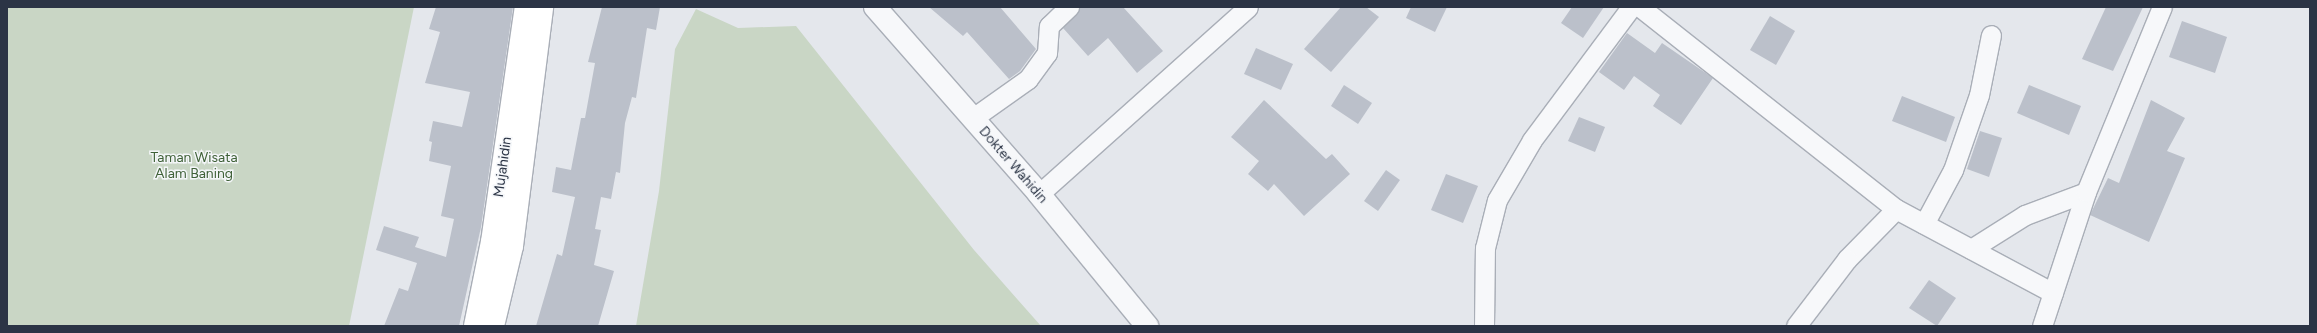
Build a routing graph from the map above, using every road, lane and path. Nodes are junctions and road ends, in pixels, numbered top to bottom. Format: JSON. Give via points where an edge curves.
{"nodes":[{"id":1,"x":526,"y":7,"type":"edge"},
{"id":2,"x":542,"y":7,"type":"edge"},
{"id":3,"x":875,"y":7,"type":"edge"},
{"id":4,"x":1069,"y":7,"type":"edge"},
{"id":5,"x":1248,"y":7,"type":"edge"},
{"id":6,"x":1631,"y":7,"type":"edge"},
{"id":7,"x":1640,"y":7,"type":"edge"},
{"id":8,"x":2162,"y":7,"type":"edge"},
{"id":9,"x":1991,"y":35,"type":"dead end"},
{"id":10,"x":973,"y":118,"type":"junction"},
{"id":11,"x":2086,"y":192,"type":"junction"},
{"id":12,"x":1039,"y":194,"type":"junction"},
{"id":13,"x":1896,"y":209,"type":"junction"},
{"id":14,"x":1924,"y":224,"type":"junction"},
{"id":15,"x":1971,"y":249,"type":"junction"},
{"id":16,"x":2053,"y":292,"type":"junction"},
{"id":17,"x":474,"y":326,"type":"edge"},
{"id":18,"x":493,"y":326,"type":"edge"},
{"id":19,"x":1147,"y":326,"type":"edge"},
{"id":20,"x":1484,"y":326,"type":"edge"},
{"id":21,"x":1796,"y":326,"type":"edge"},
{"id":22,"x":2042,"y":326,"type":"edge"}],
"edges":[{"from":1,"to":17,"type":"main road","name":"Mujahidin","via":[[492,242]]},
{"from":2,"to":18,"type":"main road","name":"Mujahidin","via":[[512,246]]},
{"from":3,"to":10,"type":"street","name":"Dokter Wahidin"},
{"from":4,"to":10,"type":"street","via":[[1050,26],[1047,53],[1032,74]]},
{"from":5,"to":12,"type":"street"},
{"from":6,"to":20,"type":"street","via":[[1532,140],[1497,200],[1485,248]]},
{"from":7,"to":13,"type":"street"},
{"from":8,"to":11,"type":"street"},
{"from":9,"to":14,"type":"street","via":[[1979,95],[1953,170]]},
{"from":10,"to":12,"type":"street","name":"Dokter Wahidin"},
{"from":11,"to":15,"type":"street","via":[[2025,215]]},
{"from":11,"to":16,"type":"street"},
{"from":12,"to":19,"type":"street","name":"Dokter Wahidin"},
{"from":13,"to":14,"type":"street"},
{"from":13,"to":21,"type":"street","via":[[1847,259]]},
{"from":14,"to":15,"type":"street"},
{"from":15,"to":16,"type":"street"},
{"from":16,"to":22,"type":"street"}]}
